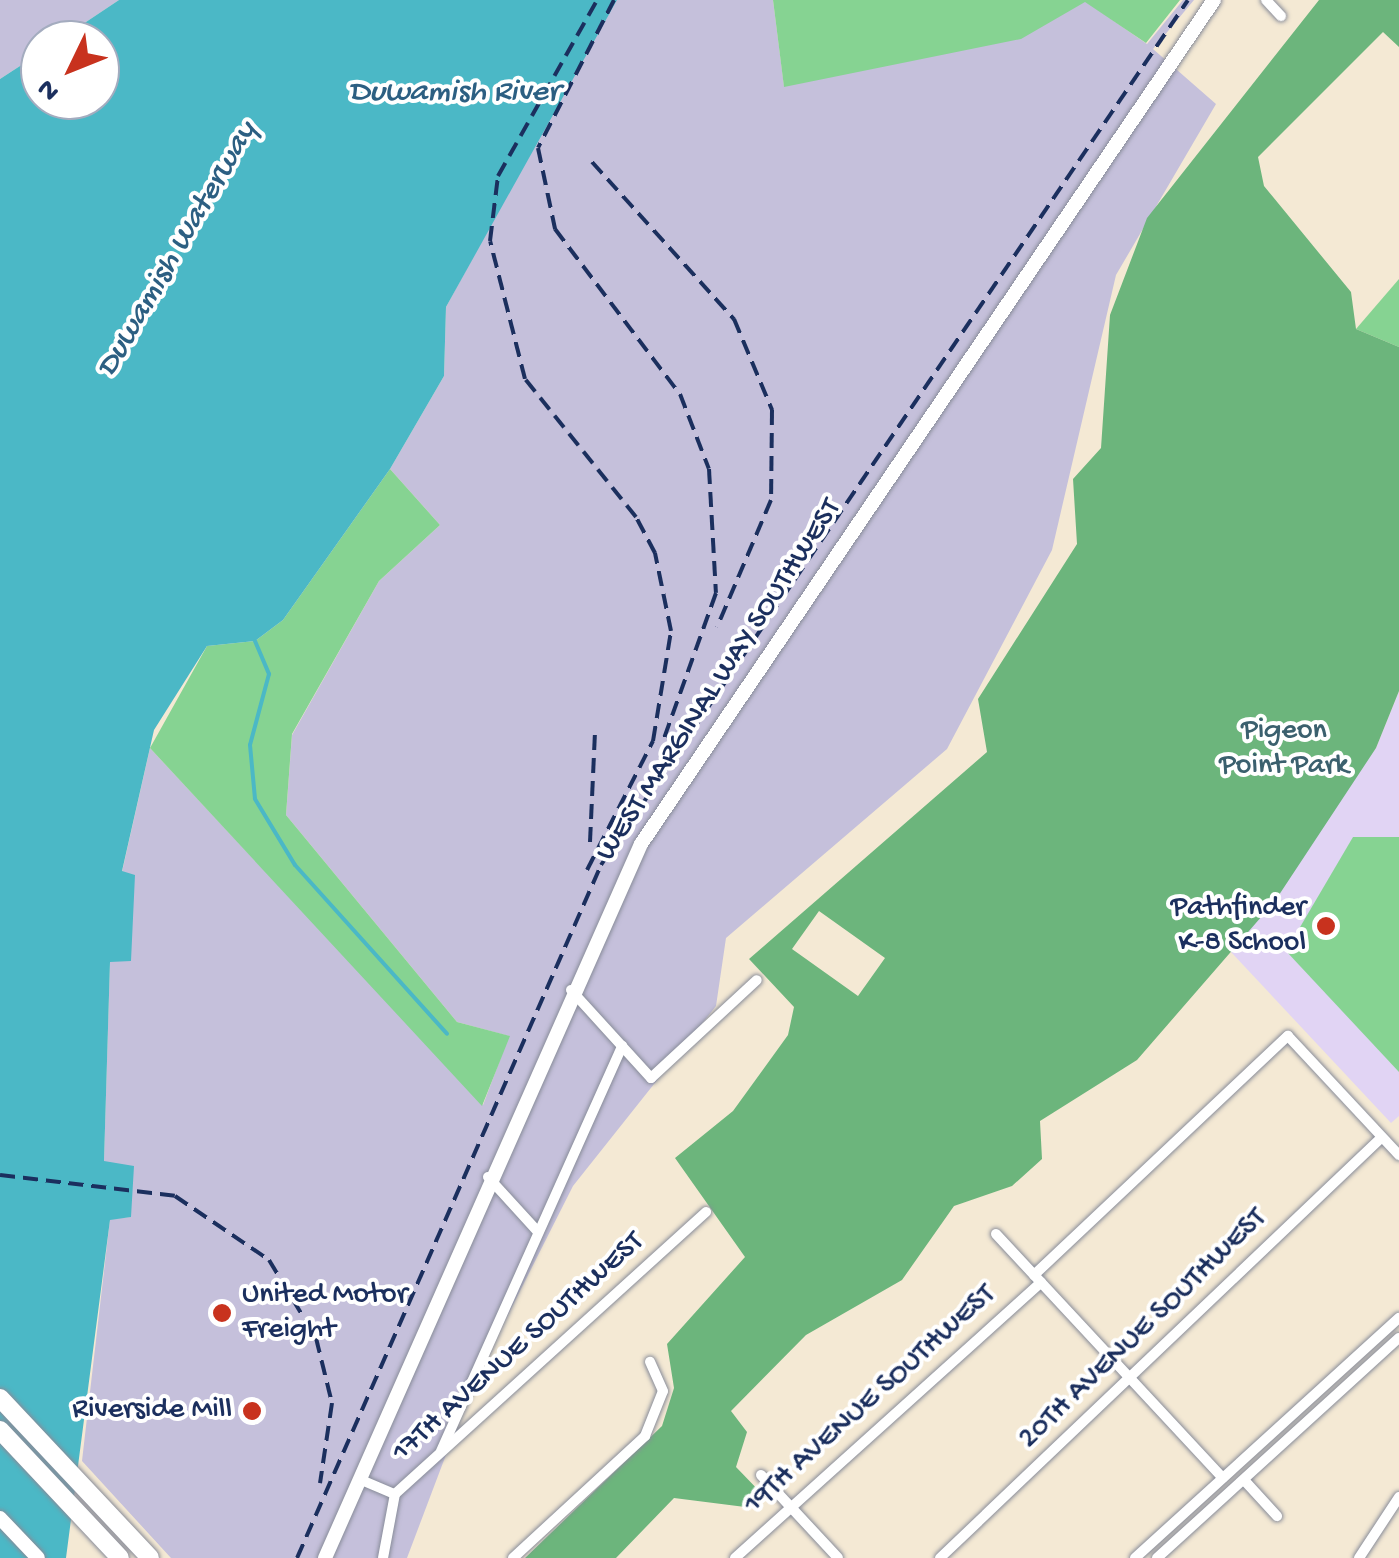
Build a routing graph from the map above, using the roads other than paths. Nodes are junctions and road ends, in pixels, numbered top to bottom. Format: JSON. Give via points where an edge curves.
{"nodes":[{"id":1,"x":1214,"y":0,"type":"edge"},
{"id":2,"x":1266,"y":0,"type":"edge"},
{"id":3,"x":1281,"y":16,"type":"dead end"},
{"id":4,"x":757,"y":980,"type":"dead end"},
{"id":5,"x":571,"y":990,"type":"junction"},
{"id":6,"x":622,"y":1046,"type":"junction"},
{"id":7,"x":1382,"y":1137,"type":"junction"},
{"id":8,"x":1399,"y":1155,"type":"edge"},
{"id":9,"x":487,"y":1176,"type":"junction"},
{"id":10,"x":706,"y":1212,"type":"dead end"},
{"id":11,"x":538,"y":1232,"type":"junction"},
{"id":12,"x":996,"y":1234,"type":"dead end"},
{"id":13,"x":1038,"y":1279,"type":"junction"},
{"id":14,"x":1399,"y":1318,"type":"edge"},
{"id":15,"x":1399,"y":1338,"type":"edge"},
{"id":16,"x":650,"y":1362,"type":"dead end"},
{"id":17,"x":1132,"y":1380,"type":"junction"},
{"id":18,"x":0,"y":1398,"type":"edge"},
{"id":19,"x":0,"y":1430,"type":"edge"},
{"id":20,"x":441,"y":1451,"type":"junction"},
{"id":21,"x":761,"y":1475,"type":"dead end"},
{"id":22,"x":1223,"y":1478,"type":"junction"},
{"id":23,"x":359,"y":1479,"type":"junction"},
{"id":24,"x":1244,"y":1480,"type":"junction"},
{"id":25,"x":395,"y":1494,"type":"junction"},
{"id":26,"x":1399,"y":1497,"type":"edge"},
{"id":27,"x":791,"y":1508,"type":"junction"},
{"id":28,"x":1277,"y":1516,"type":"dead end"},
{"id":29,"x":0,"y":1518,"type":"edge"},
{"id":30,"x":38,"y":1558,"type":"edge"},
{"id":31,"x":120,"y":1558,"type":"edge"},
{"id":32,"x":150,"y":1558,"type":"edge"},
{"id":33,"x":325,"y":1558,"type":"edge"},
{"id":34,"x":383,"y":1558,"type":"edge"},
{"id":35,"x":513,"y":1558,"type":"edge"},
{"id":36,"x":735,"y":1558,"type":"edge"},
{"id":37,"x":838,"y":1558,"type":"edge"},
{"id":38,"x":940,"y":1558,"type":"edge"},
{"id":39,"x":1136,"y":1558,"type":"edge"},
{"id":40,"x":1157,"y":1558,"type":"edge"},
{"id":41,"x":1359,"y":1558,"type":"edge"}],
"edges":[{"from":1,"to":5,"type":"main road","name":"WEST MARGINAL WAY SOUTHWEST","via":[[648,834]]},
{"from":2,"to":3,"type":"street"},
{"from":4,"to":6,"type":"street","via":[[651,1078]]},
{"from":5,"to":6,"type":"street"},
{"from":5,"to":9,"type":"main road","name":"WEST MARGINAL WAY SOUTHWEST"},
{"from":6,"to":11,"type":"street"},
{"from":7,"to":8,"type":"street"},
{"from":7,"to":13,"type":"street","name":"19TH AVENUE SOUTHWEST","via":[[1288,1036]]},
{"from":7,"to":17,"type":"street","name":"20TH AVENUE SOUTHWEST"},
{"from":9,"to":11,"type":"street"},
{"from":9,"to":23,"type":"main road","name":"WEST MARGINAL WAY SOUTHWEST"},
{"from":10,"to":20,"type":"street","name":"17TH AVENUE SOUTHWEST"},
{"from":11,"to":20,"type":"street"},
{"from":12,"to":13,"type":"street"},
{"from":13,"to":17,"type":"street"},
{"from":13,"to":27,"type":"street","name":"19TH AVENUE SOUTHWEST"},
{"from":14,"to":22,"type":"street"},
{"from":15,"to":24,"type":"street"},
{"from":16,"to":35,"type":"street","via":[[663,1392],[645,1436]]},
{"from":17,"to":22,"type":"street"},
{"from":17,"to":38,"type":"street","name":"20TH AVENUE SOUTHWEST"},
{"from":18,"to":32,"type":"highway"},
{"from":19,"to":31,"type":"highway"},
{"from":20,"to":25,"type":"street","name":"17TH AVENUE SOUTHWEST"},
{"from":21,"to":27,"type":"street"},
{"from":22,"to":39,"type":"street"},
{"from":23,"to":25,"type":"street","name":"17TH AVENUE SOUTHWEST"},
{"from":23,"to":33,"type":"main road","name":"WEST MARGINAL WAY SOUTHWEST"},
{"from":24,"to":28,"type":"street"},
{"from":24,"to":40,"type":"street"},
{"from":25,"to":34,"type":"street"},
{"from":26,"to":41,"type":"street"},
{"from":27,"to":36,"type":"street","name":"19TH AVENUE SOUTHWEST"},
{"from":27,"to":37,"type":"street"},
{"from":29,"to":30,"type":"main road"}]}
